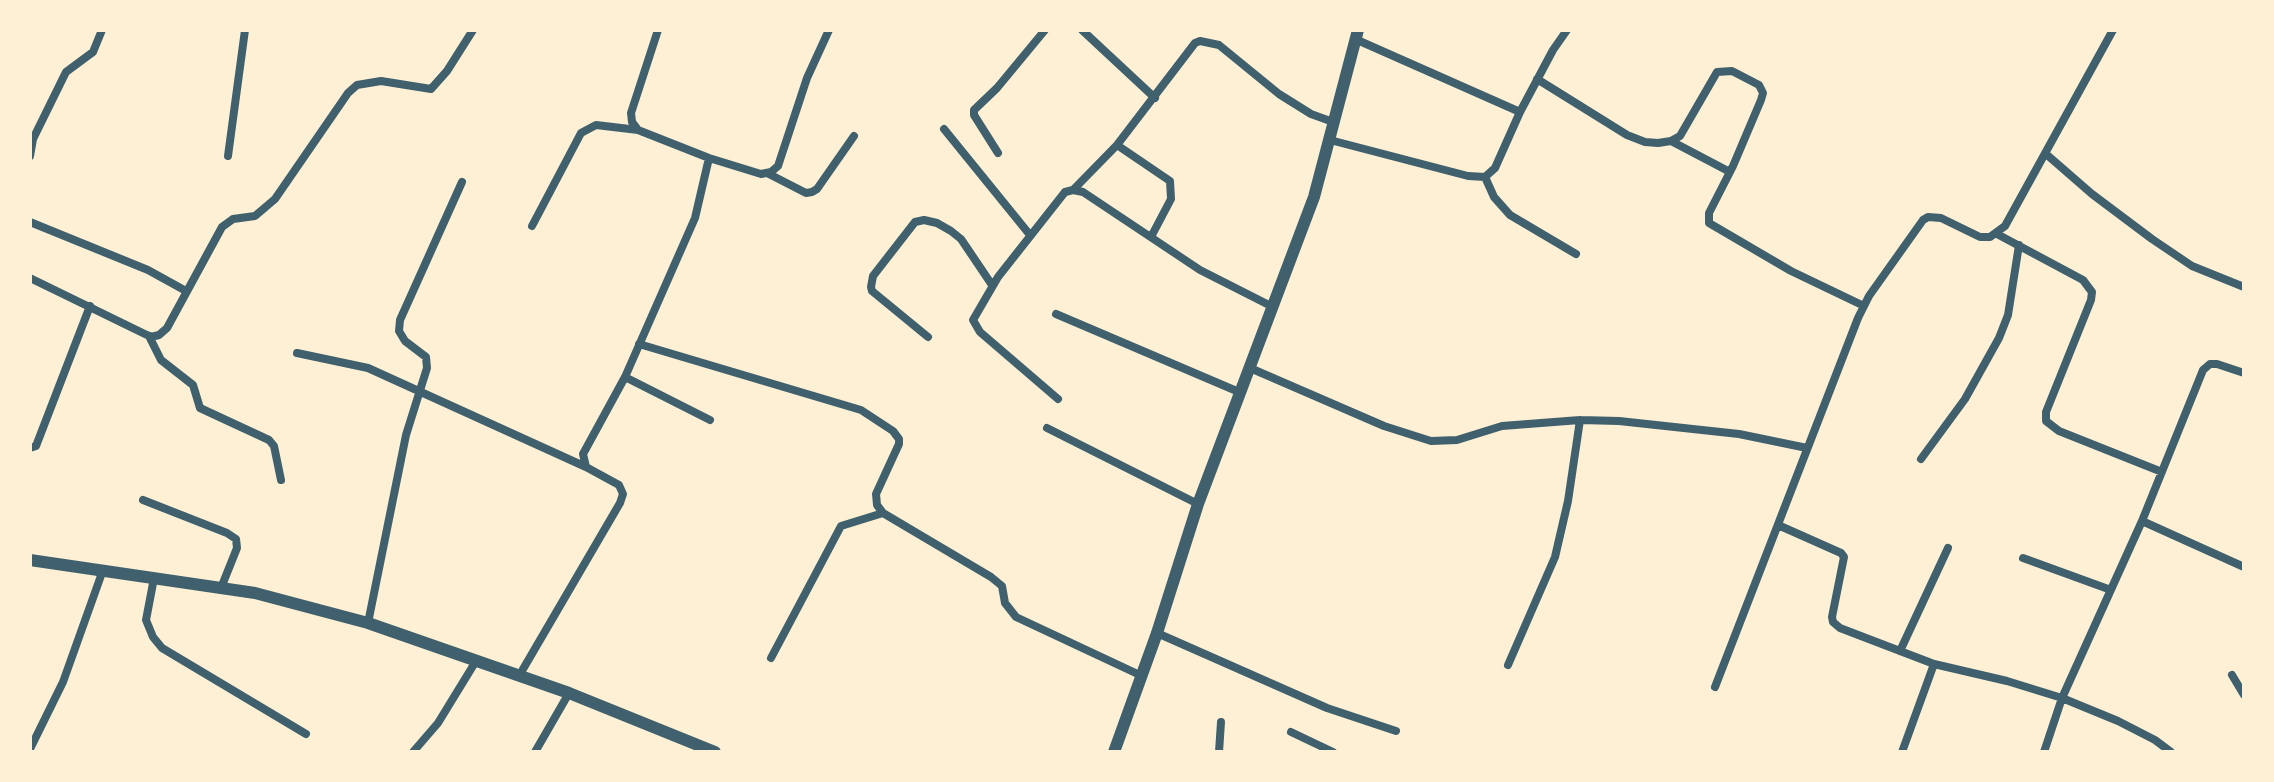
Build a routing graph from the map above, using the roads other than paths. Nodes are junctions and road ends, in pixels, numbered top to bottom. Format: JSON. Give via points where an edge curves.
{"nodes":[{"id":1,"x":102,"y":30,"type":"edge"},
{"id":2,"x":245,"y":30,"type":"edge"},
{"id":3,"x":473,"y":30,"type":"edge"},
{"id":4,"x":658,"y":30,"type":"edge"},
{"id":5,"x":829,"y":30,"type":"edge"},
{"id":6,"x":1045,"y":30,"type":"edge"},
{"id":7,"x":1082,"y":30,"type":"edge"},
{"id":8,"x":1567,"y":30,"type":"edge"},
{"id":9,"x":2113,"y":30,"type":"edge"},
{"id":10,"x":1356,"y":34,"type":"edge"},
{"id":11,"x":1537,"y":79,"type":"junction"},
{"id":12,"x":1155,"y":98,"type":"junction"},
{"id":13,"x":1520,"y":112,"type":"junction"},
{"id":14,"x":1333,"y":122,"type":"junction"},
{"id":15,"x":944,"y":129,"type":"dead end"},
{"id":16,"x":638,"y":130,"type":"junction"},
{"id":17,"x":854,"y":136,"type":"dead end"},
{"id":18,"x":1330,"y":140,"type":"junction"},
{"id":19,"x":1671,"y":141,"type":"junction"},
{"id":20,"x":1117,"y":145,"type":"junction"},
{"id":21,"x":998,"y":153,"type":"dead end"},
{"id":22,"x":2046,"y":154,"type":"junction"},
{"id":23,"x":30,"y":156,"type":"edge"},
{"id":24,"x":228,"y":156,"type":"dead end"},
{"id":25,"x":709,"y":158,"type":"junction"},
{"id":26,"x":1730,"y":172,"type":"junction"},
{"id":27,"x":766,"y":173,"type":"junction"},
{"id":28,"x":1485,"y":177,"type":"junction"},
{"id":29,"x":462,"y":182,"type":"dead end"},
{"id":30,"x":1073,"y":190,"type":"junction"},
{"id":31,"x":30,"y":222,"type":"edge"},
{"id":32,"x":532,"y":226,"type":"dead end"},
{"id":33,"x":1997,"y":234,"type":"junction"},
{"id":34,"x":1030,"y":235,"type":"junction"},
{"id":35,"x":1151,"y":237,"type":"junction"},
{"id":36,"x":2019,"y":245,"type":"junction"},
{"id":37,"x":1576,"y":254,"type":"dead end"},
{"id":38,"x":30,"y":278,"type":"edge"},
{"id":39,"x":992,"y":285,"type":"junction"},
{"id":40,"x":2244,"y":287,"type":"edge"},
{"id":41,"x":186,"y":291,"type":"junction"},
{"id":42,"x":90,"y":306,"type":"junction"},
{"id":43,"x":1271,"y":306,"type":"junction"},
{"id":44,"x":1864,"y":306,"type":"junction"},
{"id":45,"x":1056,"y":314,"type":"dead end"},
{"id":46,"x":149,"y":336,"type":"junction"},
{"id":47,"x":928,"y":337,"type":"dead end"},
{"id":48,"x":639,"y":344,"type":"junction"},
{"id":49,"x":297,"y":353,"type":"dead end"},
{"id":50,"x":1250,"y":368,"type":"junction"},
{"id":51,"x":2244,"y":373,"type":"edge"},
{"id":52,"x":625,"y":377,"type":"junction"},
{"id":53,"x":420,"y":392,"type":"junction"},
{"id":54,"x":1239,"y":392,"type":"junction"},
{"id":55,"x":1058,"y":399,"type":"dead end"},
{"id":56,"x":710,"y":420,"type":"dead end"},
{"id":57,"x":1580,"y":420,"type":"junction"},
{"id":58,"x":1047,"y":428,"type":"dead end"},
{"id":59,"x":30,"y":448,"type":"edge"},
{"id":60,"x":1807,"y":448,"type":"junction"},
{"id":61,"x":1921,"y":459,"type":"dead end"},
{"id":62,"x":586,"y":467,"type":"junction"},
{"id":63,"x":2162,"y":472,"type":"junction"},
{"id":64,"x":281,"y":480,"type":"dead end"},
{"id":65,"x":143,"y":500,"type":"dead end"},
{"id":66,"x":1198,"y":504,"type":"junction"},
{"id":67,"x":883,"y":513,"type":"junction"},
{"id":68,"x":2142,"y":521,"type":"junction"},
{"id":69,"x":1778,"y":525,"type":"junction"},
{"id":70,"x":1948,"y":548,"type":"dead end"},
{"id":71,"x":2023,"y":558,"type":"dead end"},
{"id":72,"x":30,"y":560,"type":"edge"},
{"id":73,"x":2244,"y":567,"type":"edge"},
{"id":74,"x":103,"y":570,"type":"junction"},
{"id":75,"x":154,"y":578,"type":"junction"},
{"id":76,"x":221,"y":588,"type":"junction"},
{"id":77,"x":2111,"y":590,"type":"junction"},
{"id":78,"x":368,"y":623,"type":"junction"},
{"id":79,"x":1157,"y":633,"type":"junction"},
{"id":80,"x":1900,"y":651,"type":"junction"},
{"id":81,"x":771,"y":658,"type":"dead end"},
{"id":82,"x":476,"y":661,"type":"junction"},
{"id":83,"x":1934,"y":664,"type":"junction"},
{"id":84,"x":1508,"y":665,"type":"dead end"},
{"id":85,"x":2232,"y":675,"type":"dead end"},
{"id":86,"x":519,"y":676,"type":"junction"},
{"id":87,"x":1142,"y":676,"type":"junction"},
{"id":88,"x":1715,"y":687,"type":"dead end"},
{"id":89,"x":569,"y":693,"type":"junction"},
{"id":90,"x":2244,"y":695,"type":"edge"},
{"id":91,"x":2062,"y":698,"type":"junction"},
{"id":92,"x":1221,"y":722,"type":"dead end"},
{"id":93,"x":1396,"y":731,"type":"dead end"},
{"id":94,"x":1291,"y":732,"type":"dead end"},
{"id":95,"x":306,"y":734,"type":"dead end"},
{"id":96,"x":30,"y":749,"type":"edge"},
{"id":97,"x":2168,"y":751,"type":"edge"},
{"id":98,"x":413,"y":752,"type":"edge"},
{"id":99,"x":535,"y":752,"type":"edge"},
{"id":100,"x":715,"y":752,"type":"edge"},
{"id":101,"x":1114,"y":752,"type":"edge"},
{"id":102,"x":1219,"y":752,"type":"edge"},
{"id":103,"x":1333,"y":752,"type":"edge"},
{"id":104,"x":1902,"y":752,"type":"edge"},
{"id":105,"x":2044,"y":752,"type":"edge"}],
"edges":[{"from":1,"to":23,"type":"street","via":[[93,52],[66,72]]},
{"from":2,"to":24,"type":"street"},
{"from":3,"to":41,"type":"street","via":[[431,89],[381,81],[357,85],[348,93],[275,199],[255,216],[233,219],[222,227]]},
{"from":4,"to":16,"type":"street","via":[[631,113]]},
{"from":5,"to":27,"type":"street","via":[[778,166]]},
{"from":6,"to":21,"type":"street","via":[[974,110]]},
{"from":7,"to":12,"type":"street"},
{"from":8,"to":11,"type":"street"},
{"from":9,"to":22,"type":"street"},
{"from":10,"to":13,"type":"street"},
{"from":10,"to":14,"type":"street"},
{"from":11,"to":13,"type":"street"},
{"from":11,"to":19,"type":"street","via":[[1627,135],[1645,142]]},
{"from":12,"to":14,"type":"street","via":[[1195,43],[1208,41],[1297,106]]},
{"from":12,"to":20,"type":"street"},
{"from":13,"to":28,"type":"street","via":[[1495,168]]},
{"from":14,"to":18,"type":"street"},
{"from":15,"to":34,"type":"street"},
{"from":16,"to":25,"type":"street"},
{"from":16,"to":32,"type":"street","via":[[596,125],[581,133]]},
{"from":17,"to":27,"type":"street","via":[[812,192]]},
{"from":18,"to":28,"type":"street"},
{"from":18,"to":43,"type":"street","via":[[1314,197]]},
{"from":19,"to":26,"type":"street"},
{"from":19,"to":26,"type":"street","via":[[1680,136],[1717,72],[1732,71],[1759,85],[1761,100]]},
{"from":20,"to":30,"type":"street"},
{"from":20,"to":35,"type":"street","via":[[1170,181],[1171,199]]},
{"from":22,"to":33,"type":"street"},
{"from":22,"to":40,"type":"street","via":[[2192,266]]},
{"from":25,"to":27,"type":"street"},
{"from":25,"to":48,"type":"street","via":[[695,218]]},
{"from":26,"to":44,"type":"street","via":[[1709,213],[1712,226]]},
{"from":28,"to":37,"type":"street","via":[[1510,215]]},
{"from":29,"to":53,"type":"street","via":[[400,320],[405,341],[426,357]]},
{"from":30,"to":34,"type":"street","via":[[1059,197]]},
{"from":30,"to":35,"type":"street"},
{"from":31,"to":41,"type":"street","via":[[135,264]]},
{"from":33,"to":36,"type":"street"},
{"from":33,"to":44,"type":"street","via":[[1980,237],[1941,218],[1923,220]]},
{"from":34,"to":39,"type":"street"},
{"from":35,"to":43,"type":"street","via":[[1200,270]]},
{"from":36,"to":61,"type":"street","via":[[2011,304],[1999,338],[1965,399]]},
{"from":36,"to":63,"type":"street","via":[[2083,280],[2092,292],[2046,421]]},
{"from":38,"to":42,"type":"street"},
{"from":39,"to":47,"type":"street","via":[[961,239],[937,223],[915,222],[873,276],[871,287]]},
{"from":39,"to":55,"type":"street","via":[[974,314],[975,326]]},
{"from":41,"to":46,"type":"street","via":[[167,328]]},
{"from":42,"to":46,"type":"street"},
{"from":42,"to":59,"type":"street","via":[[36,446]]},
{"from":43,"to":50,"type":"street"},
{"from":44,"to":60,"type":"street"},
{"from":45,"to":54,"type":"street"},
{"from":46,"to":64,"type":"street","via":[[161,360],[193,385],[200,408],[269,440]]},
{"from":48,"to":52,"type":"street"},
{"from":48,"to":67,"type":"street","via":[[861,410],[893,431],[899,444],[876,494]]},
{"from":49,"to":53,"type":"street","via":[[368,368]]},
{"from":50,"to":54,"type":"street"},
{"from":50,"to":57,"type":"street","via":[[1431,441],[1457,440],[1502,426]]},
{"from":51,"to":63,"type":"street","via":[[2217,364],[2203,370]]},
{"from":52,"to":56,"type":"street"},
{"from":52,"to":62,"type":"street","via":[[583,454]]},
{"from":53,"to":62,"type":"street"},
{"from":53,"to":78,"type":"street","via":[[402,450]]},
{"from":54,"to":66,"type":"street"},
{"from":57,"to":60,"type":"street","via":[[1739,434]]},
{"from":57,"to":84,"type":"street","via":[[1555,557]]},
{"from":58,"to":66,"type":"street"},
{"from":60,"to":69,"type":"street"},
{"from":62,"to":86,"type":"street","via":[[619,485],[623,494]]},
{"from":63,"to":68,"type":"street"},
{"from":65,"to":76,"type":"street","via":[[236,539]]},
{"from":66,"to":79,"type":"street"},
{"from":67,"to":81,"type":"street","via":[[841,526]]},
{"from":67,"to":87,"type":"street","via":[[991,577],[1002,586],[1005,603],[1016,617]]},
{"from":68,"to":73,"type":"street"},
{"from":68,"to":77,"type":"street"},
{"from":69,"to":80,"type":"street","via":[[1844,557],[1832,617],[1835,625]]},
{"from":69,"to":88,"type":"street"},
{"from":70,"to":80,"type":"street"},
{"from":71,"to":77,"type":"street"},
{"from":72,"to":74,"type":"street"},
{"from":74,"to":75,"type":"street"},
{"from":74,"to":96,"type":"street","via":[[63,682]]},
{"from":75,"to":76,"type":"street"},
{"from":75,"to":95,"type":"street","via":[[146,620],[162,648]]},
{"from":76,"to":78,"type":"street"},
{"from":77,"to":91,"type":"street"},
{"from":78,"to":82,"type":"street"},
{"from":79,"to":87,"type":"street"},
{"from":79,"to":93,"type":"street","via":[[1327,708]]},
{"from":80,"to":83,"type":"street"},
{"from":82,"to":86,"type":"street"},
{"from":82,"to":98,"type":"street","via":[[438,723]]},
{"from":83,"to":91,"type":"street"},
{"from":83,"to":104,"type":"street"},
{"from":85,"to":90,"type":"street"},
{"from":86,"to":89,"type":"street"},
{"from":87,"to":101,"type":"street"},
{"from":89,"to":99,"type":"street"},
{"from":89,"to":100,"type":"street"},
{"from":91,"to":97,"type":"street","via":[[2118,721]]},
{"from":91,"to":105,"type":"street"},
{"from":92,"to":102,"type":"street"},
{"from":94,"to":103,"type":"street"}]}
